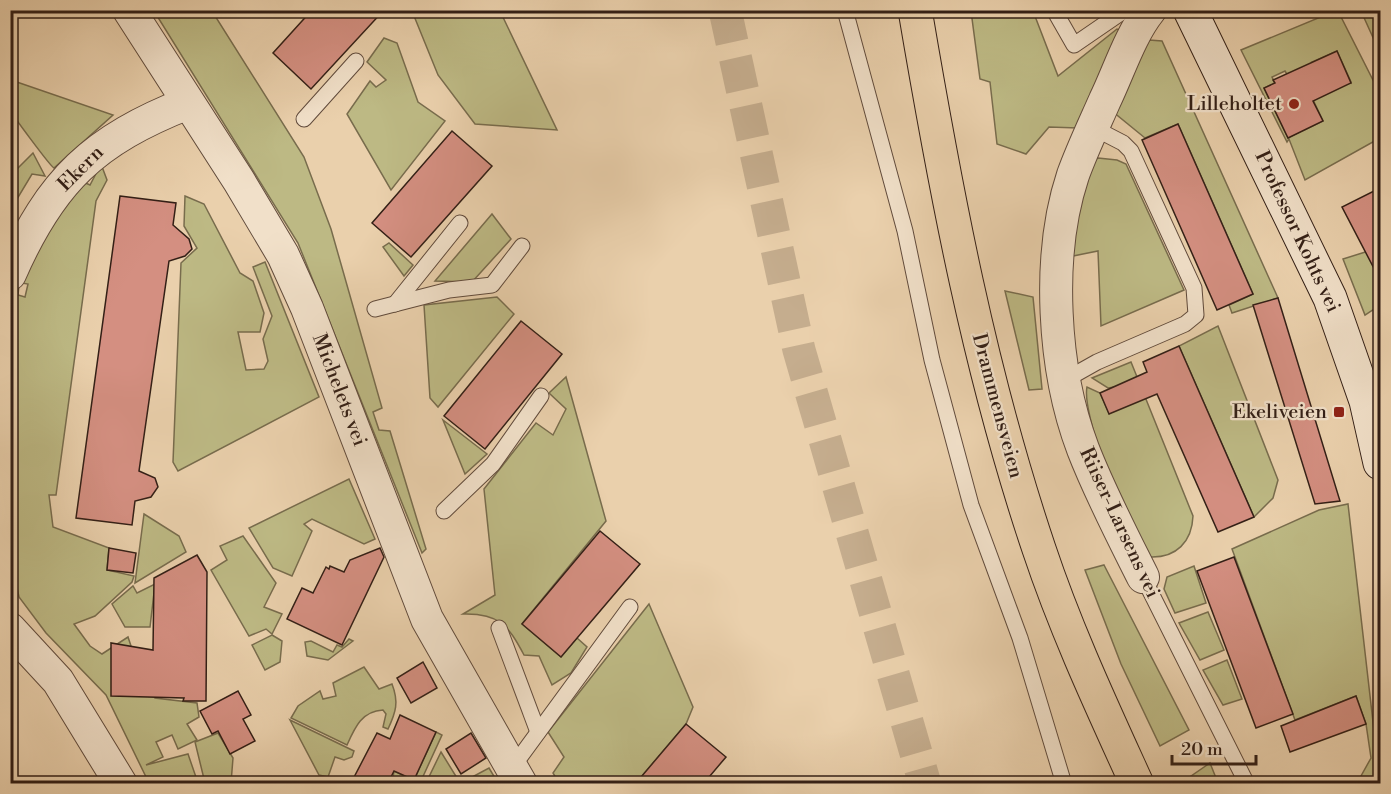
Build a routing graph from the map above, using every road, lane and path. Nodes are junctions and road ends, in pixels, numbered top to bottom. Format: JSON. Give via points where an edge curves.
{"nodes":[{"id":1,"x":129,"y":10,"type":"edge"},
{"id":2,"x":844,"y":10,"type":"edge"},
{"id":3,"x":915,"y":10,"type":"edge"},
{"id":4,"x":1054,"y":10,"type":"edge"},
{"id":5,"x":1190,"y":10,"type":"edge"},
{"id":6,"x":1140,"y":12,"type":"edge"},
{"id":7,"x":356,"y":61,"type":"dead end"},
{"id":8,"x":188,"y":103,"type":"junction"},
{"id":9,"x":304,"y":119,"type":"dead end"},
{"id":10,"x":1092,"y":127,"type":"junction"},
{"id":11,"x":460,"y":223,"type":"dead end"},
{"id":12,"x":522,"y":246,"type":"dead end"},
{"id":13,"x":10,"y":274,"type":"edge"},
{"id":14,"x":395,"y":304,"type":"junction"},
{"id":15,"x":375,"y":309,"type":"dead end"},
{"id":16,"x":1065,"y":380,"type":"junction"},
{"id":17,"x":541,"y":396,"type":"dead end"},
{"id":18,"x":1373,"y":398,"type":"edge"},
{"id":19,"x":1380,"y":463,"type":"edge"},
{"id":20,"x":444,"y":511,"type":"dead end"},
{"id":21,"x":1143,"y":577,"type":"joint"},
{"id":22,"x":630,"y":607,"type":"dead end"},
{"id":23,"x":499,"y":628,"type":"dead end"},
{"id":24,"x":10,"y":629,"type":"edge"},
{"id":25,"x":538,"y":732,"type":"junction"},
{"id":26,"x":516,"y":776,"type":"edge"},
{"id":27,"x":121,"y":783,"type":"edge"},
{"id":28,"x":1064,"y":783,"type":"edge"},
{"id":29,"x":1137,"y":783,"type":"edge"},
{"id":30,"x":1247,"y":783,"type":"edge"}],
"edges":[{"from":1,"to":8,"type":"street","name":"Michelets vei"},
{"from":2,"to":28,"type":"lane","via":[[905,231],[932,360],[969,495],[1020,638]]},
{"from":3,"to":29,"type":"highway","name":"Drammensveien","via":[[976,331],[1016,479],[1074,642]]},
{"from":4,"to":6,"type":"lane","via":[[1074,45]]},
{"from":5,"to":18,"type":"main road","name":"Professor Kohts vei","via":[[1330,298]]},
{"from":6,"to":10,"type":"street","name":"Riiser-Larsens vei"},
{"from":7,"to":9,"type":"lane"},
{"from":8,"to":13,"type":"street","name":"Ekern","via":[[152,117],[86,158],[61,186],[25,240]]},
{"from":8,"to":26,"type":"street","name":"Michelets vei","via":[[283,255],[428,619]]},
{"from":10,"to":16,"type":"street","name":"Riiser-Larsens vei","via":[[1072,177],[1059,245],[1058,319]]},
{"from":10,"to":16,"type":"lane","via":[[1131,151],[1194,288],[1196,315],[1185,324]]},
{"from":11,"to":14,"type":"lane"},
{"from":12,"to":14,"type":"lane","via":[[492,285],[449,290]]},
{"from":14,"to":15,"type":"lane"},
{"from":16,"to":21,"type":"street","name":"Riiser-Larsens vei","via":[[1082,447]]},
{"from":17,"to":20,"type":"lane","via":[[493,464]]},
{"from":18,"to":19,"type":"main road","name":"Professor Kohts vei"},
{"from":21,"to":30,"type":"lane","name":"Riiser-Larsens vei"},
{"from":22,"to":25,"type":"lane"},
{"from":23,"to":25,"type":"lane"},
{"from":24,"to":27,"type":"street","via":[[58,681]]},
{"from":25,"to":26,"type":"lane"}]}
